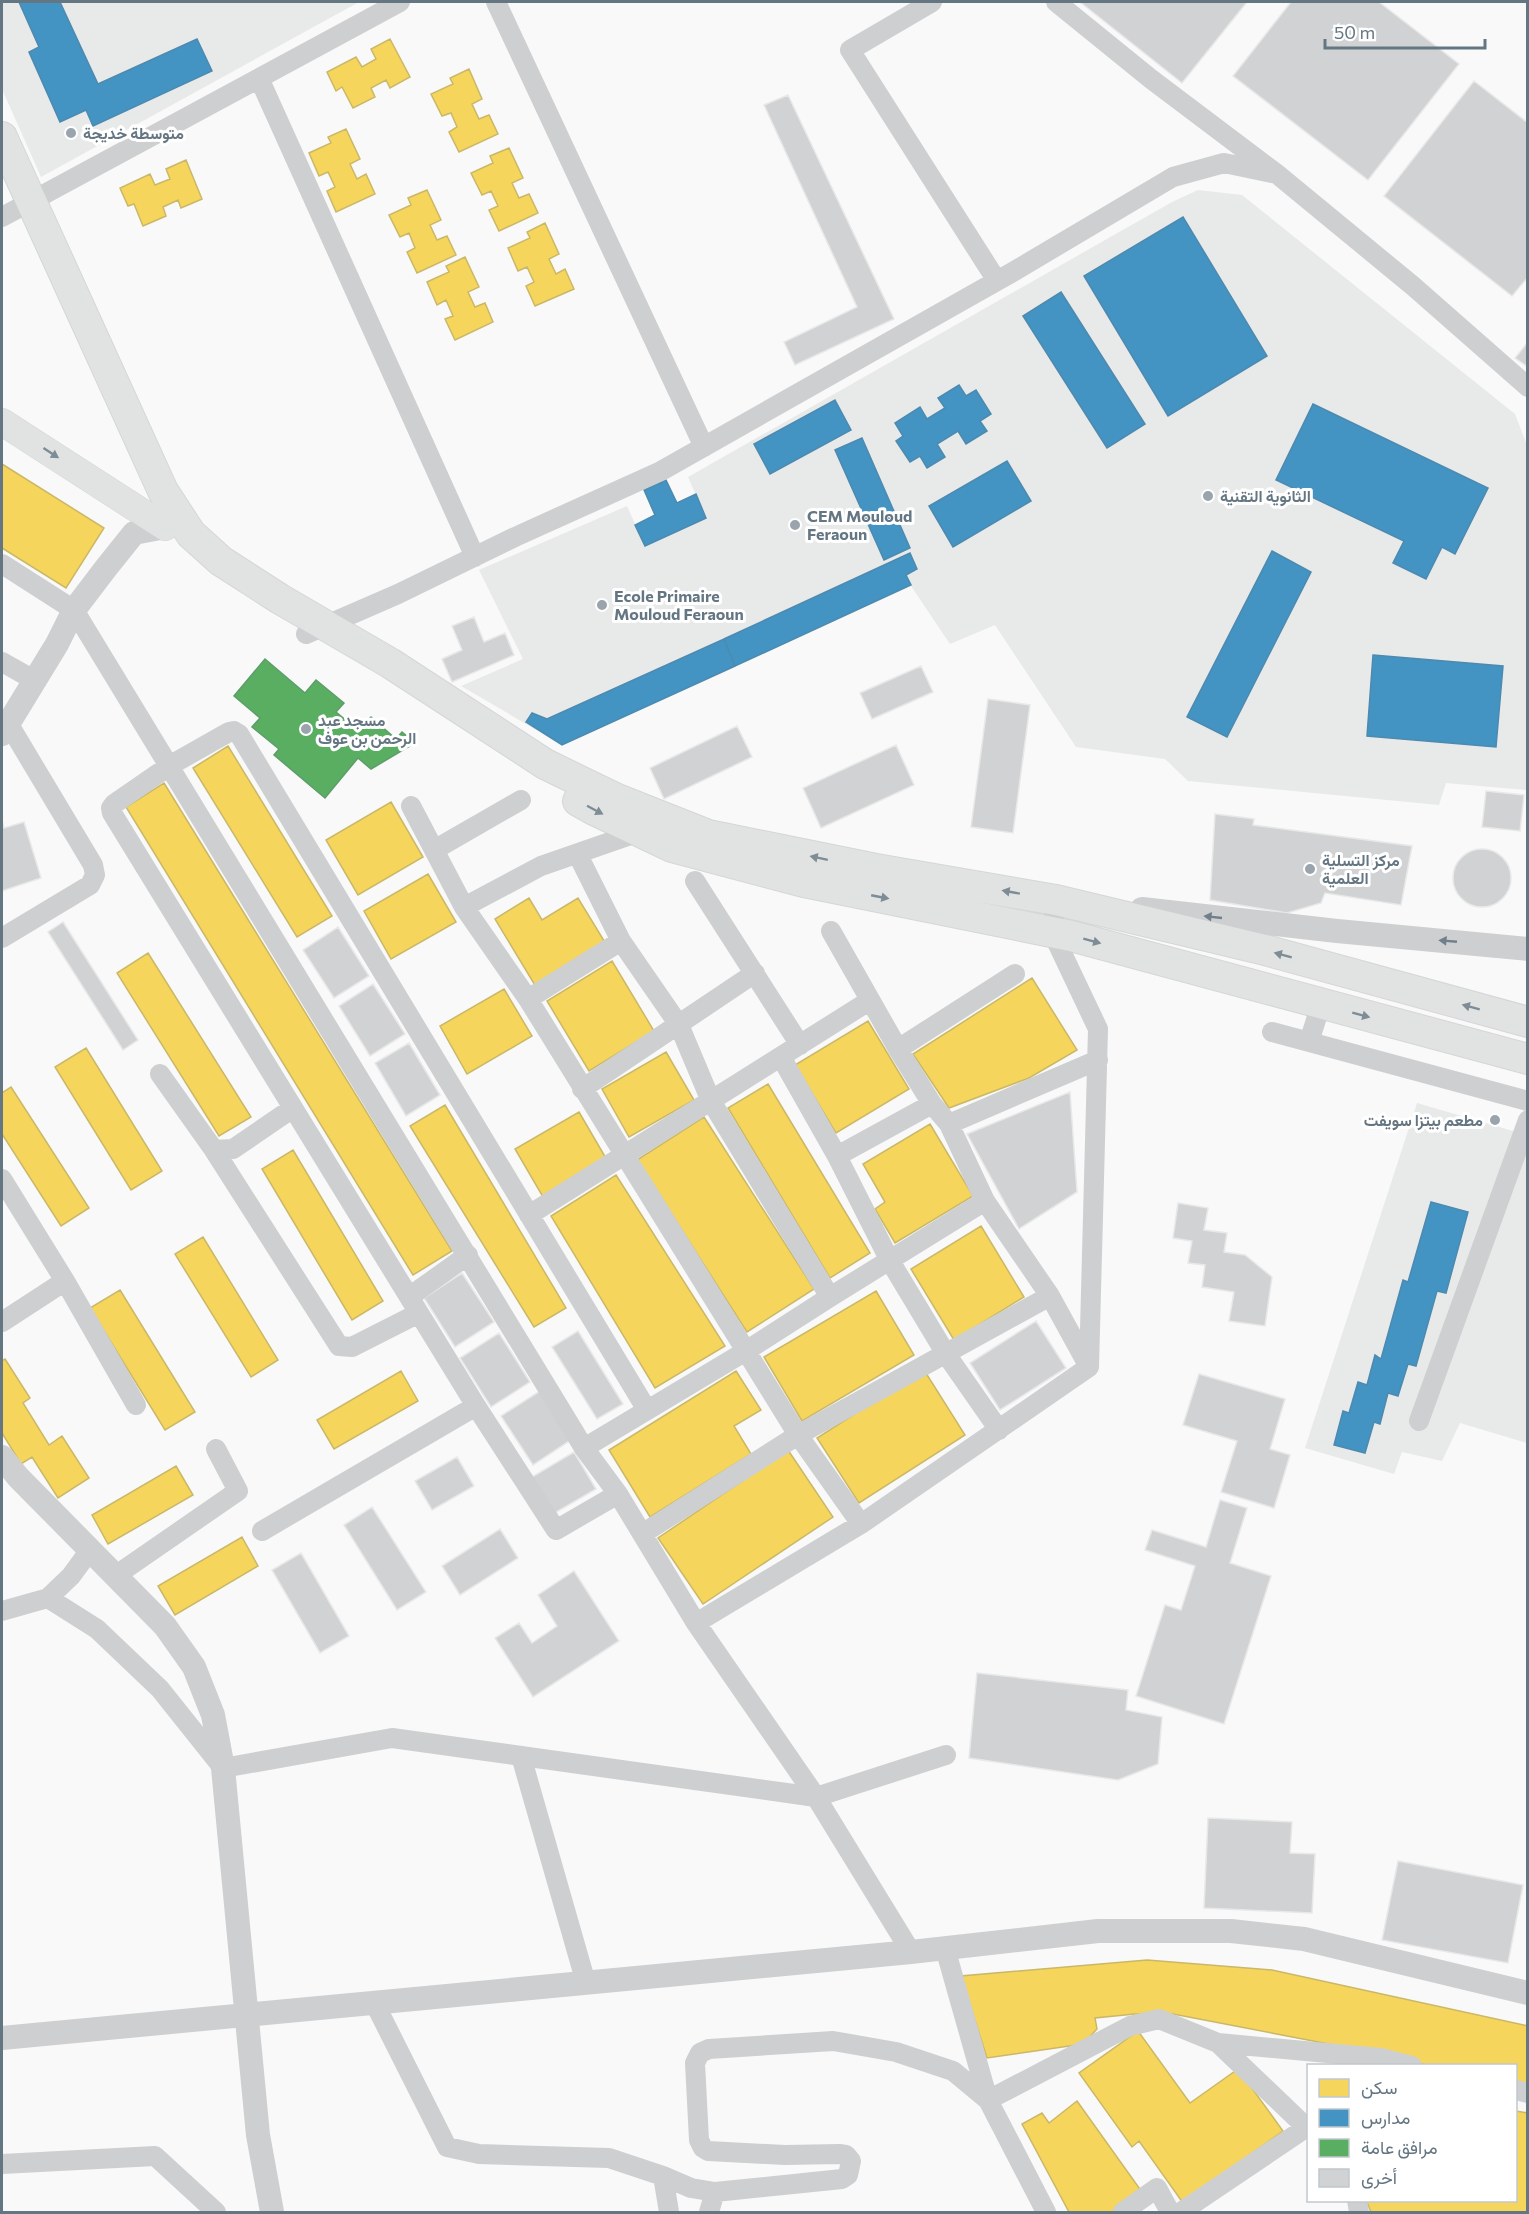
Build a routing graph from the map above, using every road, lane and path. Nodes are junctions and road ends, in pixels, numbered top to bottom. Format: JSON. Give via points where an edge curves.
{"nodes":[{"id":1,"x":400,"y":2,"type":"edge"},
{"id":2,"x":496,"y":2,"type":"edge"},
{"id":3,"x":932,"y":2,"type":"edge"},
{"id":4,"x":1056,"y":2,"type":"edge"},
{"id":5,"x":259,"y":78,"type":"junction"},
{"id":6,"x":2,"y":137,"type":"edge"},
{"id":7,"x":1277,"y":174,"type":"junction"},
{"id":8,"x":2,"y":181,"type":"edge"},
{"id":9,"x":16,"y":210,"type":"edge"},
{"id":10,"x":998,"y":281,"type":"junction"},
{"id":11,"x":1527,"y":387,"type":"edge"},
{"id":12,"x":2,"y":422,"type":"edge"},
{"id":13,"x":704,"y":447,"type":"junction"},
{"id":14,"x":165,"y":527,"type":"junction"},
{"id":15,"x":475,"y":557,"type":"junction"},
{"id":16,"x":2,"y":564,"type":"edge"},
{"id":17,"x":74,"y":610,"type":"junction"},
{"id":18,"x":316,"y":630,"type":"junction"},
{"id":19,"x":2,"y":662,"type":"edge"},
{"id":20,"x":34,"y":680,"type":"junction"},
{"id":21,"x":5,"y":728,"type":"edge"},
{"id":22,"x":169,"y":766,"type":"junction"},
{"id":23,"x":521,"y":800,"type":"dead end"},
{"id":24,"x":411,"y":806,"type":"dead end"},
{"id":25,"x":639,"y":832,"type":"junction"},
{"id":26,"x":434,"y":850,"type":"junction"},
{"id":27,"x":578,"y":855,"type":"junction"},
{"id":28,"x":695,"y":881,"type":"dead end"},
{"id":29,"x":1056,"y":900,"type":"junction"},
{"id":30,"x":464,"y":907,"type":"junction"},
{"id":31,"x":831,"y":931,"type":"dead end"},
{"id":32,"x":1052,"y":932,"type":"junction"},
{"id":33,"x":2,"y":938,"type":"edge"},
{"id":34,"x":621,"y":941,"type":"junction"},
{"id":35,"x":1527,"y":949,"type":"edge"},
{"id":36,"x":755,"y":973,"type":"junction"},
{"id":37,"x":1016,"y":974,"type":"dead end"},
{"id":38,"x":528,"y":999,"type":"junction"},
{"id":39,"x":869,"y":1000,"type":"junction"},
{"id":40,"x":1321,"y":1004,"type":"junction"},
{"id":41,"x":1527,"y":1022,"type":"edge"},
{"id":42,"x":679,"y":1025,"type":"junction"},
{"id":43,"x":1272,"y":1032,"type":"dead end"},
{"id":44,"x":1308,"y":1042,"type":"junction"},
{"id":45,"x":800,"y":1045,"type":"junction"},
{"id":46,"x":898,"y":1049,"type":"junction"},
{"id":47,"x":781,"y":1057,"type":"junction"},
{"id":48,"x":1527,"y":1059,"type":"edge"},
{"id":49,"x":1098,"y":1060,"type":"junction"},
{"id":50,"x":160,"y":1074,"type":"dead end"},
{"id":51,"x":582,"y":1089,"type":"junction"},
{"id":52,"x":711,"y":1101,"type":"junction"},
{"id":53,"x":1527,"y":1101,"type":"edge"},
{"id":54,"x":933,"y":1104,"type":"junction"},
{"id":55,"x":293,"y":1108,"type":"junction"},
{"id":56,"x":1527,"y":1120,"type":"edge"},
{"id":57,"x":949,"y":1124,"type":"junction"},
{"id":58,"x":214,"y":1150,"type":"junction"},
{"id":59,"x":624,"y":1155,"type":"junction"},
{"id":60,"x":837,"y":1156,"type":"junction"},
{"id":61,"x":2,"y":1179,"type":"edge"},
{"id":62,"x":985,"y":1201,"type":"junction"},
{"id":63,"x":530,"y":1215,"type":"junction"},
{"id":64,"x":468,"y":1255,"type":"junction"},
{"id":65,"x":890,"y":1261,"type":"junction"},
{"id":66,"x":65,"y":1281,"type":"junction"},
{"id":67,"x":1050,"y":1296,"type":"junction"},
{"id":68,"x":830,"y":1297,"type":"junction"},
{"id":69,"x":414,"y":1305,"type":"junction"},
{"id":70,"x":2,"y":1322,"type":"edge"},
{"id":71,"x":746,"y":1352,"type":"junction"},
{"id":72,"x":946,"y":1354,"type":"junction"},
{"id":73,"x":1089,"y":1367,"type":"junction"},
{"id":74,"x":136,"y":1404,"type":"dead end"},
{"id":75,"x":476,"y":1406,"type":"junction"},
{"id":76,"x":647,"y":1410,"type":"junction"},
{"id":77,"x":1419,"y":1421,"type":"dead end"},
{"id":78,"x":999,"y":1431,"type":"junction"},
{"id":79,"x":798,"y":1435,"type":"junction"},
{"id":80,"x":584,"y":1448,"type":"junction"},
{"id":81,"x":216,"y":1449,"type":"dead end"},
{"id":82,"x":2,"y":1457,"type":"edge"},
{"id":83,"x":618,"y":1494,"type":"junction"},
{"id":84,"x":861,"y":1524,"type":"junction"},
{"id":85,"x":262,"y":1531,"type":"dead end"},
{"id":86,"x":642,"y":1534,"type":"junction"},
{"id":87,"x":90,"y":1550,"type":"junction"},
{"id":88,"x":115,"y":1576,"type":"junction"},
{"id":89,"x":48,"y":1598,"type":"junction"},
{"id":90,"x":2,"y":1611,"type":"edge"},
{"id":91,"x":696,"y":1623,"type":"junction"},
{"id":92,"x":946,"y":1755,"type":"dead end"},
{"id":93,"x":521,"y":1756,"type":"junction"},
{"id":94,"x":223,"y":1768,"type":"junction"},
{"id":95,"x":816,"y":1797,"type":"junction"},
{"id":96,"x":945,"y":1948,"type":"junction"},
{"id":97,"x":911,"y":1952,"type":"junction"},
{"id":98,"x":586,"y":1983,"type":"junction"},
{"id":99,"x":1527,"y":1993,"type":"edge"},
{"id":100,"x":374,"y":2002,"type":"junction"},
{"id":101,"x":246,"y":2014,"type":"junction"},
{"id":102,"x":2,"y":2038,"type":"edge"},
{"id":103,"x":1218,"y":2043,"type":"junction"},
{"id":104,"x":1380,"y":2062,"type":"edge"},
{"id":105,"x":1396,"y":2064,"type":"edge"},
{"id":106,"x":988,"y":2100,"type":"junction"},
{"id":107,"x":1307,"y":2127,"type":"edge"},
{"id":108,"x":1307,"y":2129,"type":"edge"},
{"id":109,"x":2,"y":2164,"type":"edge"},
{"id":110,"x":663,"y":2175,"type":"junction"},
{"id":111,"x":715,"y":2192,"type":"junction"},
{"id":112,"x":216,"y":2212,"type":"edge"},
{"id":113,"x":272,"y":2212,"type":"edge"},
{"id":114,"x":669,"y":2212,"type":"edge"},
{"id":115,"x":710,"y":2212,"type":"edge"},
{"id":116,"x":1046,"y":2212,"type":"edge"},
{"id":117,"x":1123,"y":2212,"type":"edge"},
{"id":118,"x":1170,"y":2212,"type":"edge"},
{"id":119,"x":1180,"y":2212,"type":"edge"}],
"edges":[{"from":1,"to":5,"type":"street"},
{"from":2,"to":13,"type":"street"},
{"from":3,"to":10,"type":"street","via":[[850,50]]},
{"from":4,"to":7,"type":"street"},
{"from":5,"to":9,"type":"street"},
{"from":5,"to":15,"type":"street"},
{"from":6,"to":9,"type":"main road"},
{"from":7,"to":10,"type":"street","via":[[1224,162],[1173,177]]},
{"from":7,"to":11,"type":"street"},
{"from":8,"to":9,"type":"main road"},
{"from":9,"to":14,"type":"main road"},
{"from":9,"to":18,"type":"main road","via":[[163,491],[191,534],[221,561]]},
{"from":10,"to":13,"type":"street"},
{"from":12,"to":14,"type":"main road","one_way":true},
{"from":13,"to":15,"type":"street","via":[[661,471]]},
{"from":14,"to":17,"type":"street","via":[[134,533]]},
{"from":14,"to":18,"type":"main road","via":[[184,549],[242,593]]},
{"from":15,"to":18,"type":"street"},
{"from":16,"to":17,"type":"street"},
{"from":17,"to":20,"type":"street"},
{"from":17,"to":22,"type":"street"},
{"from":18,"to":25,"type":"main road","one_way":true,"via":[[594,810]]},
{"from":29,"to":18,"type":"main road","one_way":true,"via":[[708,835],[617,799],[545,764],[390,663]]},
{"from":19,"to":20,"type":"street"},
{"from":20,"to":21,"type":"street"},
{"from":21,"to":33,"type":"street","via":[[93,865],[95,875],[90,885]]},
{"from":22,"to":55,"type":"street","via":[[114,804],[112,813]]},
{"from":22,"to":63,"type":"street","via":[[228,732],[238,734]]},
{"from":22,"to":64,"type":"street"},
{"from":23,"to":26,"type":"street"},
{"from":24,"to":26,"type":"street"},
{"from":25,"to":27,"type":"street"},
{"from":25,"to":32,"type":"main road","one_way":true,"via":[[672,847],[804,882]]},
{"from":26,"to":30,"type":"street"},
{"from":27,"to":30,"type":"street","via":[[541,866]]},
{"from":27,"to":34,"type":"street"},
{"from":28,"to":36,"type":"street"},
{"from":29,"to":32,"type":"street"},
{"from":35,"to":29,"type":"street","one_way":true},
{"from":41,"to":29,"type":"main road","one_way":true,"via":[[1265,950]]},
{"from":30,"to":38,"type":"street"},
{"from":31,"to":39,"type":"street"},
{"from":32,"to":40,"type":"main road","one_way":true},
{"from":32,"to":49,"type":"street","via":[[1098,1029]]},
{"from":34,"to":38,"type":"street"},
{"from":34,"to":42,"type":"street"},
{"from":36,"to":42,"type":"street"},
{"from":36,"to":45,"type":"street"},
{"from":37,"to":46,"type":"street"},
{"from":38,"to":51,"type":"street"},
{"from":39,"to":45,"type":"street"},
{"from":39,"to":46,"type":"street"},
{"from":40,"to":44,"type":"street"},
{"from":40,"to":48,"type":"main road","one_way":true},
{"from":42,"to":51,"type":"street"},
{"from":42,"to":52,"type":"street"},
{"from":43,"to":44,"type":"street"},
{"from":44,"to":53,"type":"street"},
{"from":45,"to":47,"type":"street"},
{"from":46,"to":54,"type":"street"},
{"from":47,"to":52,"type":"street"},
{"from":47,"to":60,"type":"street"},
{"from":49,"to":57,"type":"street"},
{"from":49,"to":73,"type":"street"},
{"from":50,"to":58,"type":"street"},
{"from":51,"to":59,"type":"street"},
{"from":52,"to":59,"type":"street"},
{"from":52,"to":68,"type":"street"},
{"from":54,"to":57,"type":"street"},
{"from":54,"to":60,"type":"street"},
{"from":55,"to":58,"type":"street","via":[[233,1149]]},
{"from":55,"to":69,"type":"street"},
{"from":56,"to":77,"type":"street"},
{"from":57,"to":62,"type":"street"},
{"from":58,"to":69,"type":"street","via":[[339,1346],[352,1347]]},
{"from":59,"to":63,"type":"street"},
{"from":59,"to":71,"type":"street"},
{"from":60,"to":65,"type":"street"},
{"from":61,"to":66,"type":"street"},
{"from":62,"to":65,"type":"street"},
{"from":62,"to":67,"type":"street"},
{"from":63,"to":76,"type":"street"},
{"from":64,"to":69,"type":"street"},
{"from":64,"to":80,"type":"street"},
{"from":65,"to":68,"type":"street"},
{"from":65,"to":72,"type":"street"},
{"from":66,"to":70,"type":"street"},
{"from":66,"to":74,"type":"street"},
{"from":67,"to":72,"type":"street"},
{"from":67,"to":73,"type":"street"},
{"from":68,"to":71,"type":"street"},
{"from":69,"to":75,"type":"street"},
{"from":71,"to":76,"type":"street"},
{"from":71,"to":79,"type":"street"},
{"from":72,"to":78,"type":"street"},
{"from":72,"to":79,"type":"street"},
{"from":73,"to":78,"type":"street"},
{"from":75,"to":83,"type":"street","via":[[556,1530]]},
{"from":75,"to":85,"type":"street"},
{"from":76,"to":80,"type":"street"},
{"from":78,"to":84,"type":"street"},
{"from":79,"to":84,"type":"street"},
{"from":79,"to":86,"type":"street"},
{"from":80,"to":83,"type":"street"},
{"from":81,"to":88,"type":"street","via":[[238,1491]]},
{"from":82,"to":87,"type":"street"},
{"from":83,"to":86,"type":"street"},
{"from":84,"to":91,"type":"street"},
{"from":86,"to":91,"type":"street"},
{"from":87,"to":88,"type":"street"},
{"from":87,"to":89,"type":"street"},
{"from":88,"to":94,"type":"street","via":[[165,1626],[194,1667],[213,1715]]},
{"from":89,"to":90,"type":"street"},
{"from":89,"to":94,"type":"street","via":[[97,1629],[160,1689]]},
{"from":91,"to":95,"type":"street"},
{"from":92,"to":95,"type":"street"},
{"from":93,"to":94,"type":"street","via":[[392,1738]]},
{"from":93,"to":95,"type":"street"},
{"from":93,"to":98,"type":"street"},
{"from":94,"to":101,"type":"street"},
{"from":95,"to":97,"type":"street"},
{"from":96,"to":97,"type":"street"},
{"from":96,"to":99,"type":"street","via":[[1098,1931],[1231,1931],[1304,1939]]},
{"from":96,"to":106,"type":"street"},
{"from":97,"to":98,"type":"street"},
{"from":98,"to":100,"type":"street"},
{"from":100,"to":101,"type":"street"},
{"from":100,"to":110,"type":"street","via":[[447,2147],[479,2154],[609,2158]]},
{"from":101,"to":102,"type":"street"},
{"from":101,"to":113,"type":"street","via":[[258,2135]]},
{"from":103,"to":104,"type":"street"},
{"from":103,"to":106,"type":"street","via":[[1159,2019],[1130,2026]]},
{"from":103,"to":107,"type":"street"},
{"from":104,"to":105,"type":"street"},
{"from":106,"to":111,"type":"street","via":[[953,2071],[896,2052],[833,2041],[709,2049],[700,2053],[696,2063],[699,2140],[703,2148],[785,2155],[839,2154],[846,2155],[851,2162],[848,2175],[842,2179]]},
{"from":106,"to":116,"type":"street"},
{"from":108,"to":119,"type":"street"},
{"from":109,"to":112,"type":"street","via":[[155,2156]]},
{"from":110,"to":111,"type":"street","via":[[691,2188]]},
{"from":110,"to":114,"type":"street"},
{"from":111,"to":115,"type":"street"},
{"from":117,"to":118,"type":"street","via":[[1157,2188]]}]}
